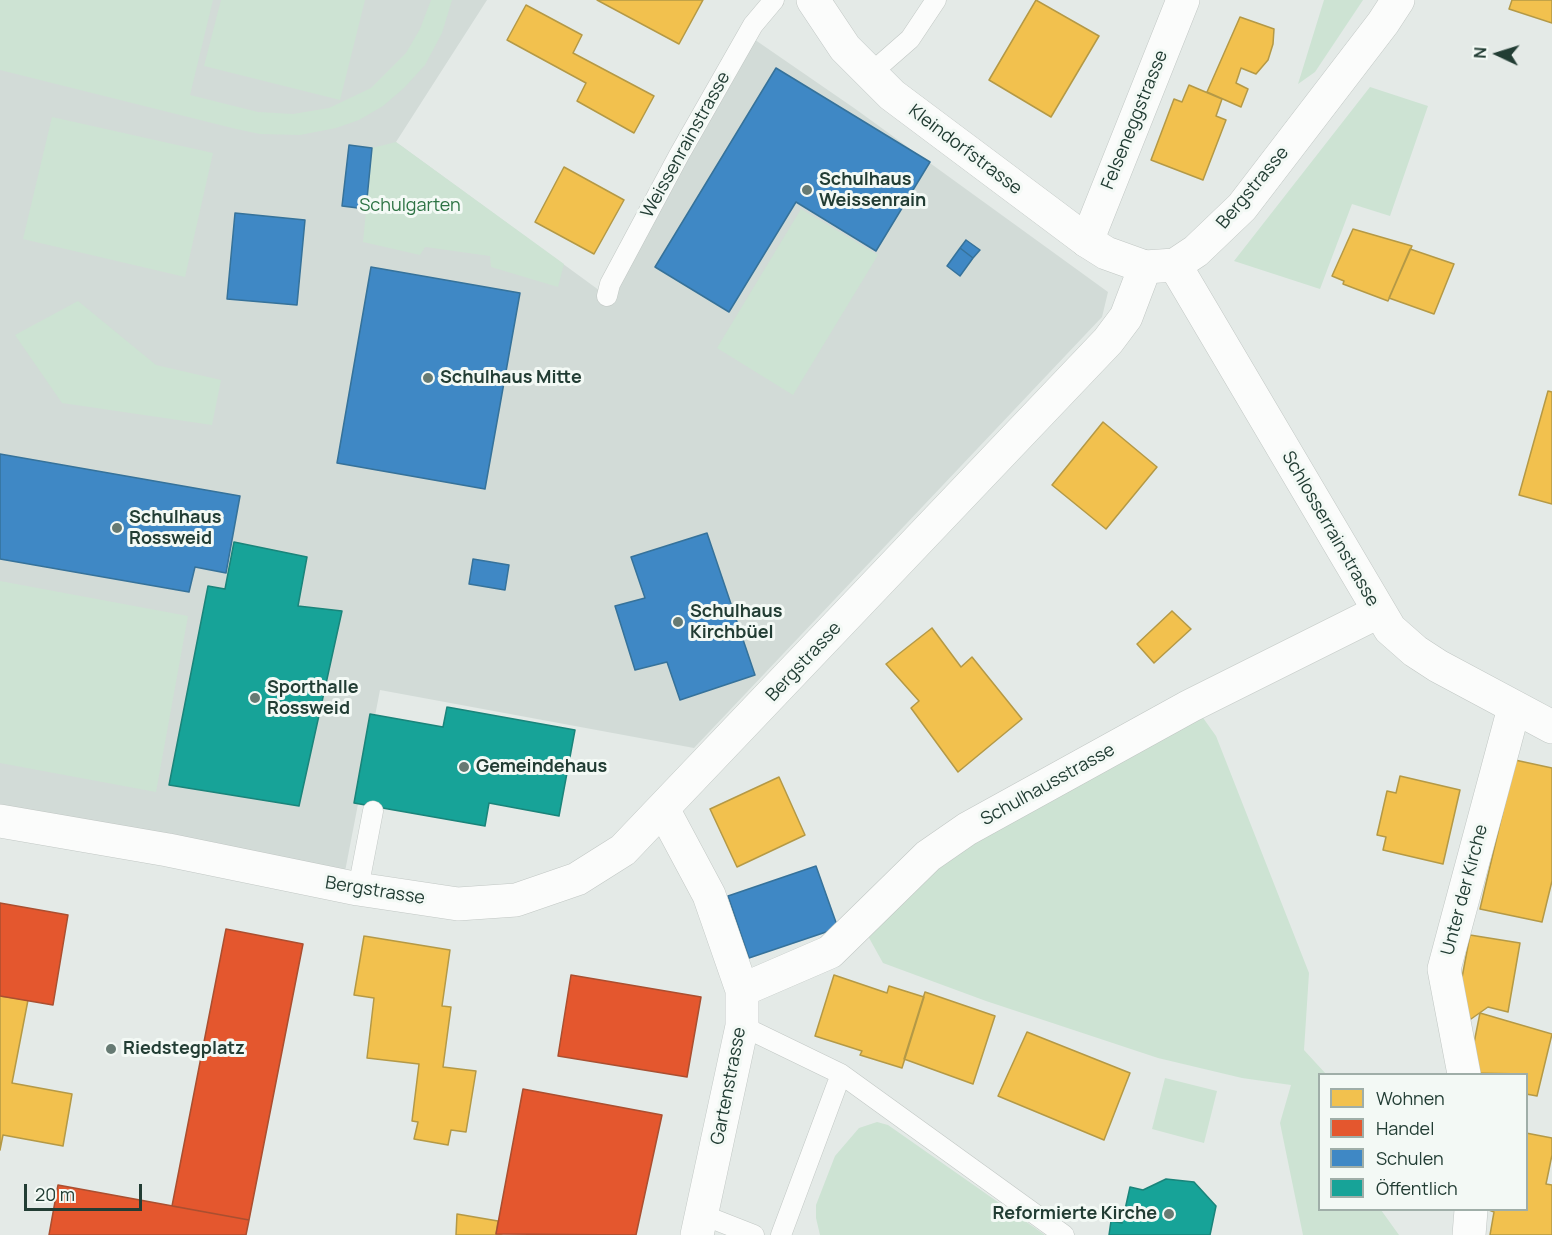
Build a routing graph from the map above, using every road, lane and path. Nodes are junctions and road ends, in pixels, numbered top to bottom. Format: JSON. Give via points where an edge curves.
{"nodes":[{"id":1,"x":774,"y":0,"type":"edge"},
{"id":2,"x":813,"y":0,"type":"edge"},
{"id":3,"x":936,"y":0,"type":"edge"},
{"id":4,"x":1183,"y":0,"type":"edge"},
{"id":5,"x":1398,"y":0,"type":"edge"},
{"id":6,"x":870,"y":74,"type":"junction"},
{"id":7,"x":1086,"y":241,"type":"junction"},
{"id":8,"x":1160,"y":266,"type":"junction"},
{"id":9,"x":607,"y":296,"type":"dead end"},
{"id":10,"x":1378,"y":612,"type":"junction"},
{"id":11,"x":1514,"y":708,"type":"junction"},
{"id":12,"x":1552,"y":727,"type":"edge"},
{"id":13,"x":663,"y":809,"type":"junction"},
{"id":14,"x":373,"y":811,"type":"dead end"},
{"id":15,"x":0,"y":822,"type":"edge"},
{"id":16,"x":358,"y":890,"type":"junction"},
{"id":17,"x":742,"y":990,"type":"junction"},
{"id":18,"x":742,"y":1026,"type":"junction"},
{"id":19,"x":1464,"y":1073,"type":"edge"},
{"id":20,"x":841,"y":1074,"type":"junction"},
{"id":21,"x":1471,"y":1211,"type":"edge"},
{"id":22,"x":700,"y":1225,"type":"edge"},
{"id":23,"x":754,"y":1235,"type":"edge"},
{"id":24,"x":781,"y":1235,"type":"edge"},
{"id":25,"x":1064,"y":1235,"type":"edge"},
{"id":26,"x":1469,"y":1235,"type":"edge"}],
"edges":[{"from":1,"to":9,"type":"lane","name":"Weissenrainstrasse","via":[[753,25],[679,155]]},
{"from":2,"to":6,"type":"street","name":"Kleindorfstrasse","via":[[845,48]]},
{"from":3,"to":6,"type":"lane","via":[[910,39]]},
{"from":4,"to":7,"type":"street","name":"Felseneggstrasse"},
{"from":5,"to":8,"type":"street","name":"Bergstrasse","via":[[1242,207],[1196,251]]},
{"from":6,"to":7,"type":"street","name":"Kleindorfstrasse","via":[[892,95]]},
{"from":7,"to":8,"type":"street","name":"Kleindorfstrasse","via":[[1106,253]]},
{"from":8,"to":10,"type":"street","name":"Schlosserrainstrasse","via":[[1189,286]]},
{"from":8,"to":13,"type":"street","name":"Bergstrasse","via":[[1108,341]]},
{"from":10,"to":11,"type":"street","name":"Schlosserrainstrasse","via":[[1415,651]]},
{"from":10,"to":17,"type":"street","name":"Schulhausstrasse","via":[[1190,706],[967,830],[928,856],[830,952]]},
{"from":11,"to":12,"type":"street","name":"Schlosserrainstrasse"},
{"from":11,"to":19,"type":"street","name":"Unter der Kirche","via":[[1444,969]]},
{"from":13,"to":16,"type":"street","name":"Bergstrasse","via":[[624,850],[577,879],[516,900],[458,904]]},
{"from":13,"to":17,"type":"street","name":"Gartenstrasse","via":[[708,895]]},
{"from":14,"to":16,"type":"lane"},
{"from":15,"to":16,"type":"street","name":"Bergstrasse","via":[[168,850]]},
{"from":17,"to":18,"type":"street","name":"Gartenstrasse"},
{"from":18,"to":20,"type":"lane"},
{"from":18,"to":22,"type":"street","name":"Gartenstrasse"},
{"from":20,"to":24,"type":"lane"},
{"from":20,"to":25,"type":"lane"},
{"from":21,"to":26,"type":"street"},
{"from":22,"to":23,"type":"lane"}]}
